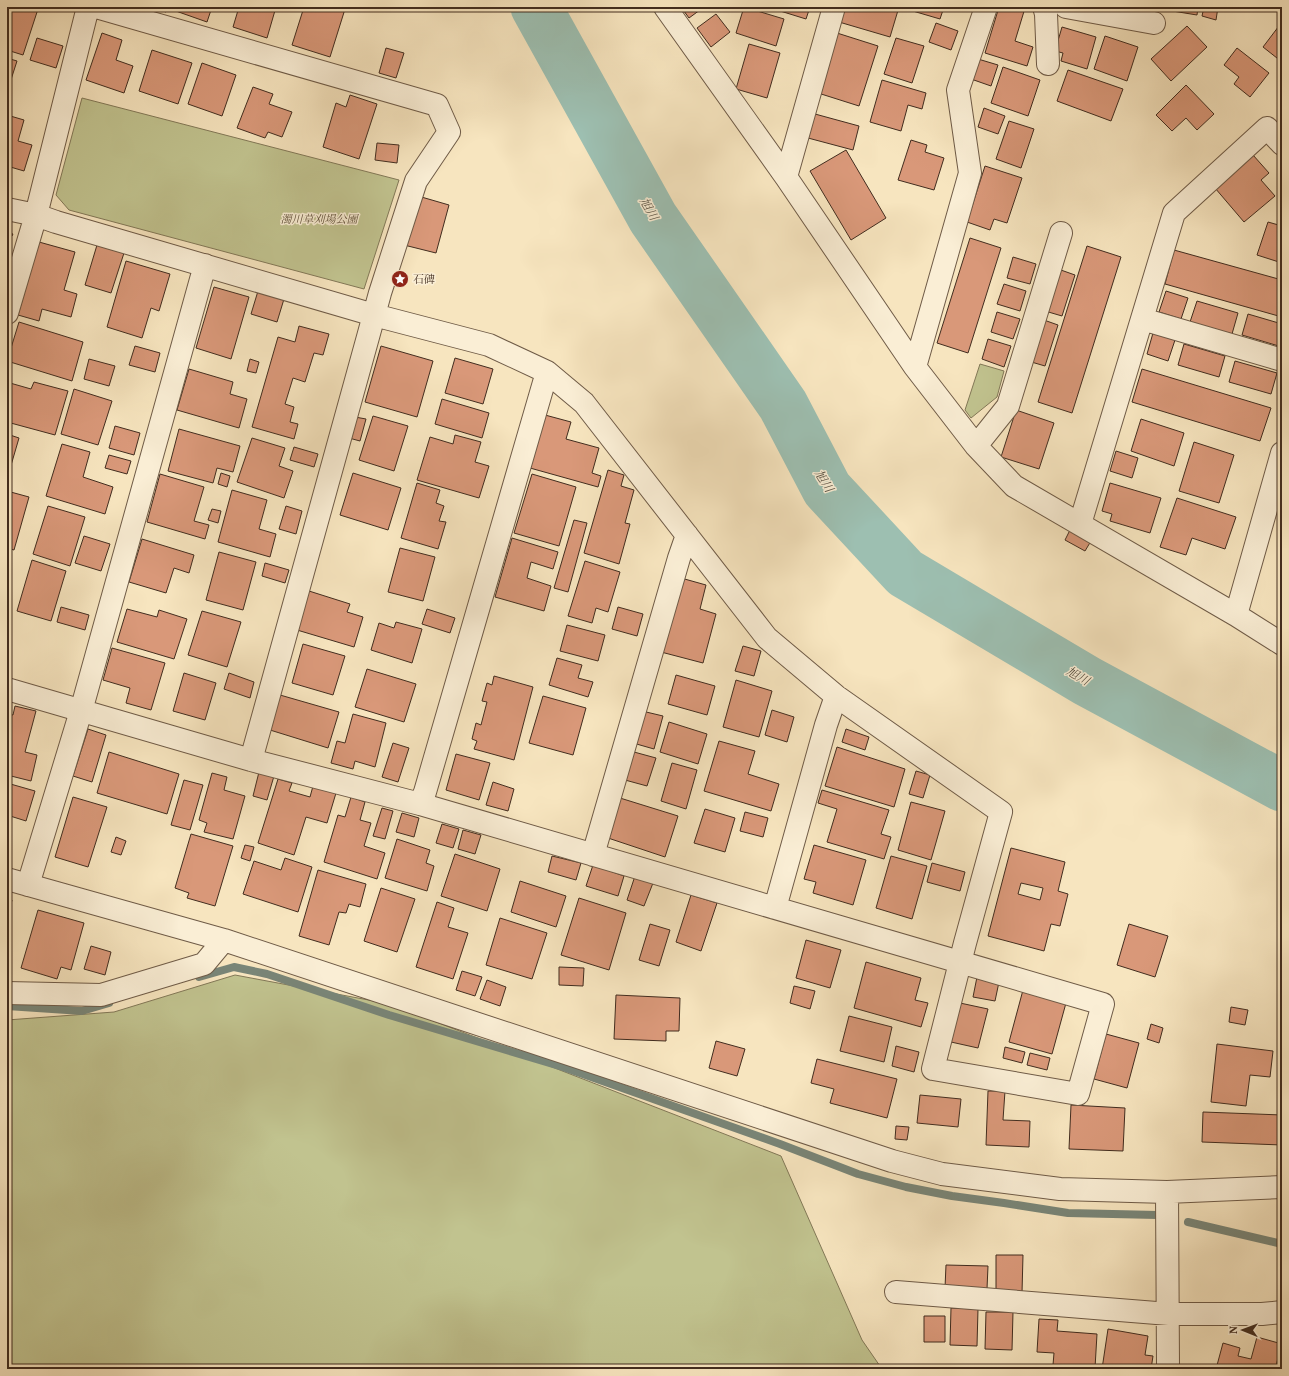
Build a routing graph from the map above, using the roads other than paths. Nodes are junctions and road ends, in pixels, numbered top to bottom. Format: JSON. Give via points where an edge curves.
{"nodes":[{"id":1,"x":88,"y":7,"type":"edge"},
{"id":2,"x":96,"y":7,"type":"edge"},
{"id":3,"x":665,"y":7,"type":"edge"},
{"id":4,"x":834,"y":7,"type":"edge"},
{"id":5,"x":986,"y":7,"type":"edge"},
{"id":6,"x":1044,"y":7,"type":"edge"},
{"id":7,"x":1066,"y":7,"type":"edge"},
{"id":8,"x":1154,"y":23,"type":"dead end"},
{"id":9,"x":1048,"y":64,"type":"dead end"},
{"id":10,"x":1282,"y":144,"type":"edge"},
{"id":11,"x":786,"y":177,"type":"junction"},
{"id":12,"x":7,"y":209,"type":"edge"},
{"id":13,"x":36,"y":215,"type":"junction"},
{"id":14,"x":1061,"y":233,"type":"dead end"},
{"id":15,"x":205,"y":265,"type":"junction"},
{"id":16,"x":7,"y":313,"type":"edge"},
{"id":17,"x":374,"y":315,"type":"junction"},
{"id":18,"x":1142,"y":319,"type":"junction"},
{"id":19,"x":1282,"y":360,"type":"edge"},
{"id":20,"x":915,"y":367,"type":"junction"},
{"id":21,"x":547,"y":372,"type":"junction"},
{"id":22,"x":976,"y":446,"type":"junction"},
{"id":23,"x":1282,"y":453,"type":"edge"},
{"id":24,"x":1080,"y":524,"type":"junction"},
{"id":25,"x":687,"y":535,"type":"junction"},
{"id":26,"x":1236,"y":615,"type":"junction"},
{"id":27,"x":1282,"y":644,"type":"edge"},
{"id":28,"x":7,"y":689,"type":"edge"},
{"id":29,"x":836,"y":696,"type":"junction"},
{"id":30,"x":81,"y":711,"type":"junction"},
{"id":31,"x":251,"y":760,"type":"junction"},
{"id":32,"x":420,"y":804,"type":"junction"},
{"id":33,"x":593,"y":856,"type":"junction"},
{"id":34,"x":7,"y":879,"type":"edge"},
{"id":35,"x":28,"y":885,"type":"junction"},
{"id":36,"x":775,"y":908,"type":"junction"},
{"id":37,"x":224,"y":940,"type":"junction"},
{"id":38,"x":960,"y":961,"type":"junction"},
{"id":39,"x":7,"y":993,"type":"edge"},
{"id":40,"x":1282,"y":1187,"type":"edge"},
{"id":41,"x":1167,"y":1192,"type":"junction"},
{"id":42,"x":896,"y":1292,"type":"dead end"},
{"id":43,"x":1282,"y":1312,"type":"edge"},
{"id":44,"x":1169,"y":1314,"type":"junction"},
{"id":45,"x":1168,"y":1364,"type":"dead end"}],
"edges":[{"from":1,"to":13,"type":"street"},
{"from":2,"to":17,"type":"street","via":[[437,105],[448,132],[416,181]]},
{"from":3,"to":11,"type":"street"},
{"from":4,"to":11,"type":"street"},
{"from":5,"to":20,"type":"street","via":[[958,90],[970,173]]},
{"from":6,"to":9,"type":"street"},
{"from":7,"to":8,"type":"street"},
{"from":10,"to":18,"type":"street","via":[[1267,128],[1174,213]]},
{"from":11,"to":20,"type":"street"},
{"from":12,"to":13,"type":"street"},
{"from":13,"to":15,"type":"street"},
{"from":13,"to":16,"type":"street"},
{"from":14,"to":22,"type":"street","via":[[1008,406]]},
{"from":15,"to":17,"type":"street"},
{"from":15,"to":30,"type":"street"},
{"from":17,"to":21,"type":"street","via":[[489,345]]},
{"from":17,"to":31,"type":"street"},
{"from":18,"to":19,"type":"street"},
{"from":18,"to":24,"type":"street"},
{"from":20,"to":22,"type":"street"},
{"from":21,"to":25,"type":"street","via":[[584,404]]},
{"from":21,"to":32,"type":"street"},
{"from":22,"to":24,"type":"street","via":[[1014,486]]},
{"from":23,"to":26,"type":"street"},
{"from":24,"to":26,"type":"street"},
{"from":25,"to":29,"type":"street","via":[[767,638]]},
{"from":25,"to":33,"type":"street"},
{"from":26,"to":27,"type":"street"},
{"from":28,"to":30,"type":"street"},
{"from":29,"to":36,"type":"street"},
{"from":29,"to":38,"type":"street","via":[[1001,812]]},
{"from":30,"to":31,"type":"street"},
{"from":30,"to":35,"type":"street"},
{"from":31,"to":32,"type":"street"},
{"from":32,"to":33,"type":"street"},
{"from":33,"to":36,"type":"street"},
{"from":34,"to":35,"type":"street"},
{"from":35,"to":37,"type":"street"},
{"from":36,"to":38,"type":"street"},
{"from":37,"to":39,"type":"street","via":[[204,964],[101,995]]},
{"from":37,"to":41,"type":"street","via":[[892,1161],[942,1174],[1060,1189]]},
{"from":38,"to":38,"type":"street","via":[[1103,1004],[1078,1094],[933,1069]]},
{"from":40,"to":41,"type":"street"},
{"from":41,"to":44,"type":"street"},
{"from":42,"to":44,"type":"street"},
{"from":43,"to":44,"type":"street"},
{"from":44,"to":45,"type":"street"}]}
